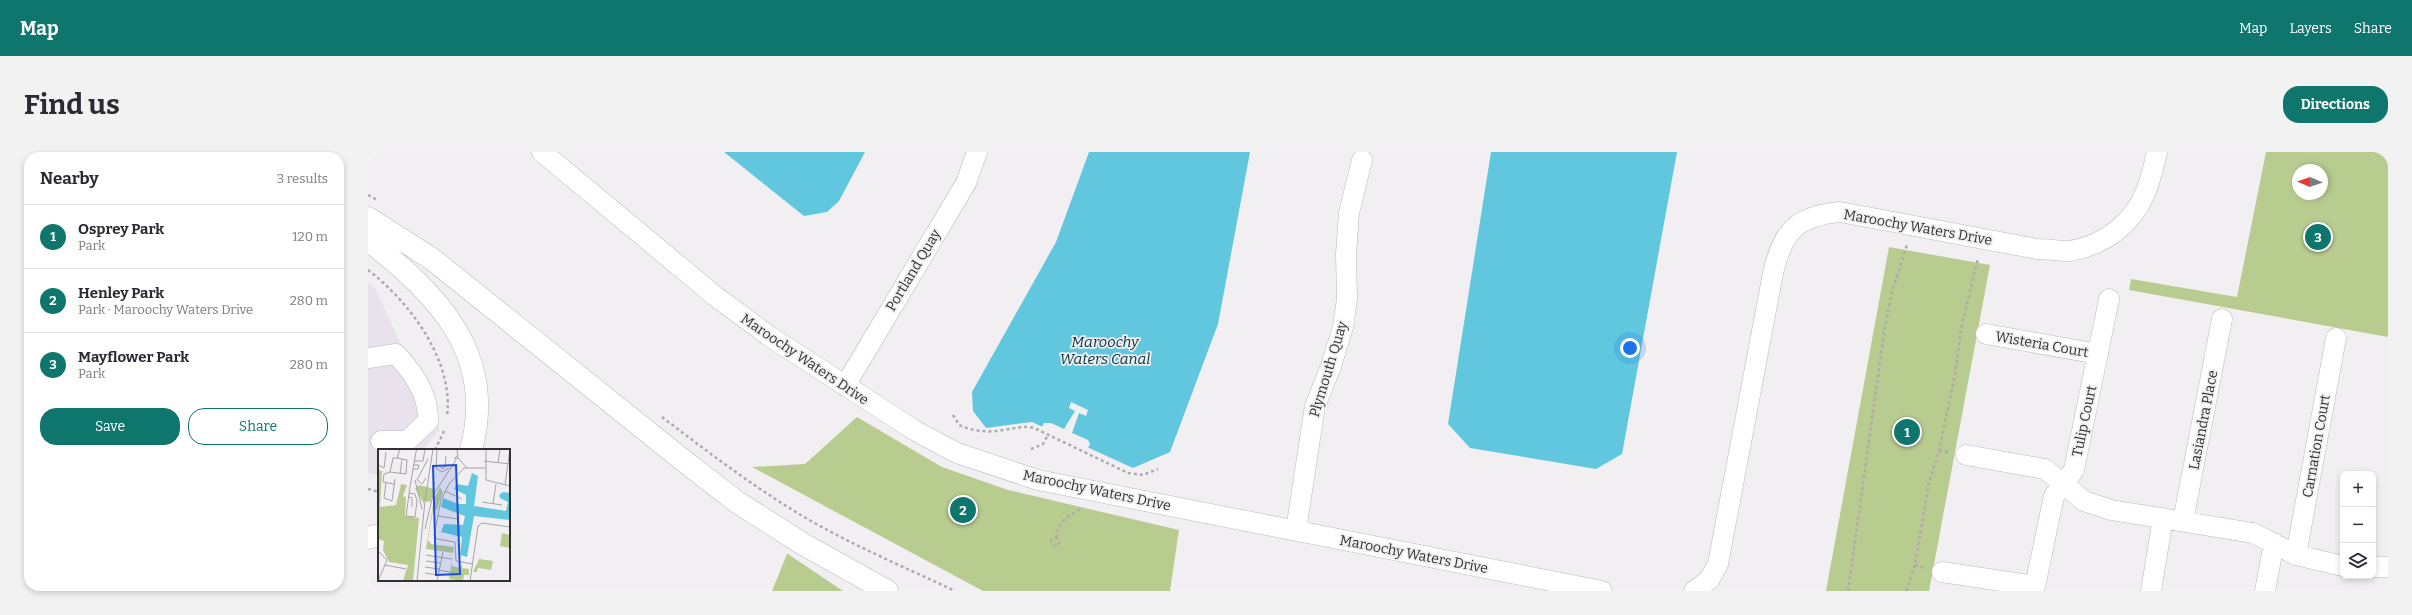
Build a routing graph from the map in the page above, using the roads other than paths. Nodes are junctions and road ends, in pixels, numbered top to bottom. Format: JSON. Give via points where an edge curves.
{"nodes":[{"id":1,"x":542,"y":152,"type":"edge"},
{"id":2,"x":977,"y":152,"type":"edge"},
{"id":3,"x":2157,"y":152,"type":"edge"},
{"id":4,"x":1362,"y":160,"type":"dead end"},
{"id":5,"x":375,"y":211,"type":"edge"},
{"id":6,"x":368,"y":240,"type":"edge"},
{"id":7,"x":2109,"y":299,"type":"dead end"},
{"id":8,"x":2222,"y":319,"type":"dead end"},
{"id":9,"x":1986,"y":334,"type":"dead end"},
{"id":10,"x":2336,"y":338,"type":"dead end"},
{"id":11,"x":2098,"y":354,"type":"junction"},
{"id":12,"x":368,"y":358,"type":"edge"},
{"id":13,"x":845,"y":386,"type":"junction"},
{"id":14,"x":381,"y":441,"type":"dead end"},
{"id":15,"x":471,"y":449,"type":"edge"},
{"id":16,"x":1966,"y":455,"type":"dead end"},
{"id":17,"x":2063,"y":483,"type":"junction"},
{"id":18,"x":2163,"y":518,"type":"junction"},
{"id":19,"x":2183,"y":521,"type":"junction"},
{"id":20,"x":1296,"y":530,"type":"junction"},
{"id":21,"x":378,"y":535,"type":"edge"},
{"id":22,"x":368,"y":538,"type":"edge"},
{"id":23,"x":2274,"y":543,"type":"junction"},
{"id":24,"x":2296,"y":555,"type":"junction"},
{"id":25,"x":2340,"y":565,"type":"edge"},
{"id":26,"x":2376,"y":567,"type":"edge"},
{"id":27,"x":2388,"y":567,"type":"edge"},
{"id":28,"x":1942,"y":572,"type":"dead end"},
{"id":29,"x":2035,"y":589,"type":"edge"},
{"id":30,"x":887,"y":591,"type":"edge"},
{"id":31,"x":1602,"y":591,"type":"edge"},
{"id":32,"x":1694,"y":591,"type":"edge"},
{"id":33,"x":2151,"y":591,"type":"edge"},
{"id":34,"x":2265,"y":591,"type":"edge"}],
"edges":[{"from":1,"to":13,"type":"street","name":"Maroochy Waters Drive","via":[[715,296],[769,336]]},
{"from":2,"to":13,"type":"street","name":"Portland Quay","via":[[966,183]]},
{"from":3,"to":32,"type":"street","name":"Maroochy Waters Drive","via":[[2149,186],[2136,212],[2120,229],[2096,244],[2069,251],[2038,249],[1840,212],[1818,214],[1795,226],[1779,249],[1773,273],[1718,564],[1709,580]]},
{"from":4,"to":20,"type":"street","name":"Plymouth Quay","via":[[1349,213],[1346,254],[1347,299],[1343,326],[1315,406]]},
{"from":5,"to":30,"type":"highway","via":[[437,264],[737,502],[802,544]]},
{"from":6,"to":15,"type":"highway","via":[[434,299],[463,344],[471,362],[478,398],[478,416]]},
{"from":7,"to":11,"type":"street","name":"Tulip Court"},
{"from":8,"to":19,"type":"street","name":"Lasiandra Place"},
{"from":9,"to":11,"type":"street","name":"Wisteria Court"},
{"from":10,"to":24,"type":"street","name":"Carnation Court"},
{"from":11,"to":17,"type":"street","name":"Tulip Court","via":[[2074,470]]},
{"from":12,"to":14,"type":"street","via":[[396,354],[411,370],[428,407],[428,421],[407,441]]},
{"from":13,"to":20,"type":"street","name":"Maroochy Waters Drive","via":[[938,443],[1031,478]]},
{"from":16,"to":17,"type":"street","via":[[2045,469]]},
{"from":17,"to":18,"type":"street","via":[[2084,501],[2111,510]]},
{"from":17,"to":29,"type":"street","name":"Tulip Court","via":[[2054,496],[2049,512]]},
{"from":18,"to":19,"type":"street"},
{"from":18,"to":33,"type":"street"},
{"from":19,"to":23,"type":"street","via":[[2253,533]]},
{"from":20,"to":31,"type":"street","name":"Maroochy Waters Drive"},
{"from":21,"to":22,"type":"highway"},
{"from":23,"to":24,"type":"street"},
{"from":23,"to":34,"type":"street"},
{"from":24,"to":25,"type":"street"},
{"from":26,"to":27,"type":"street"},
{"from":28,"to":29,"type":"street"}]}
